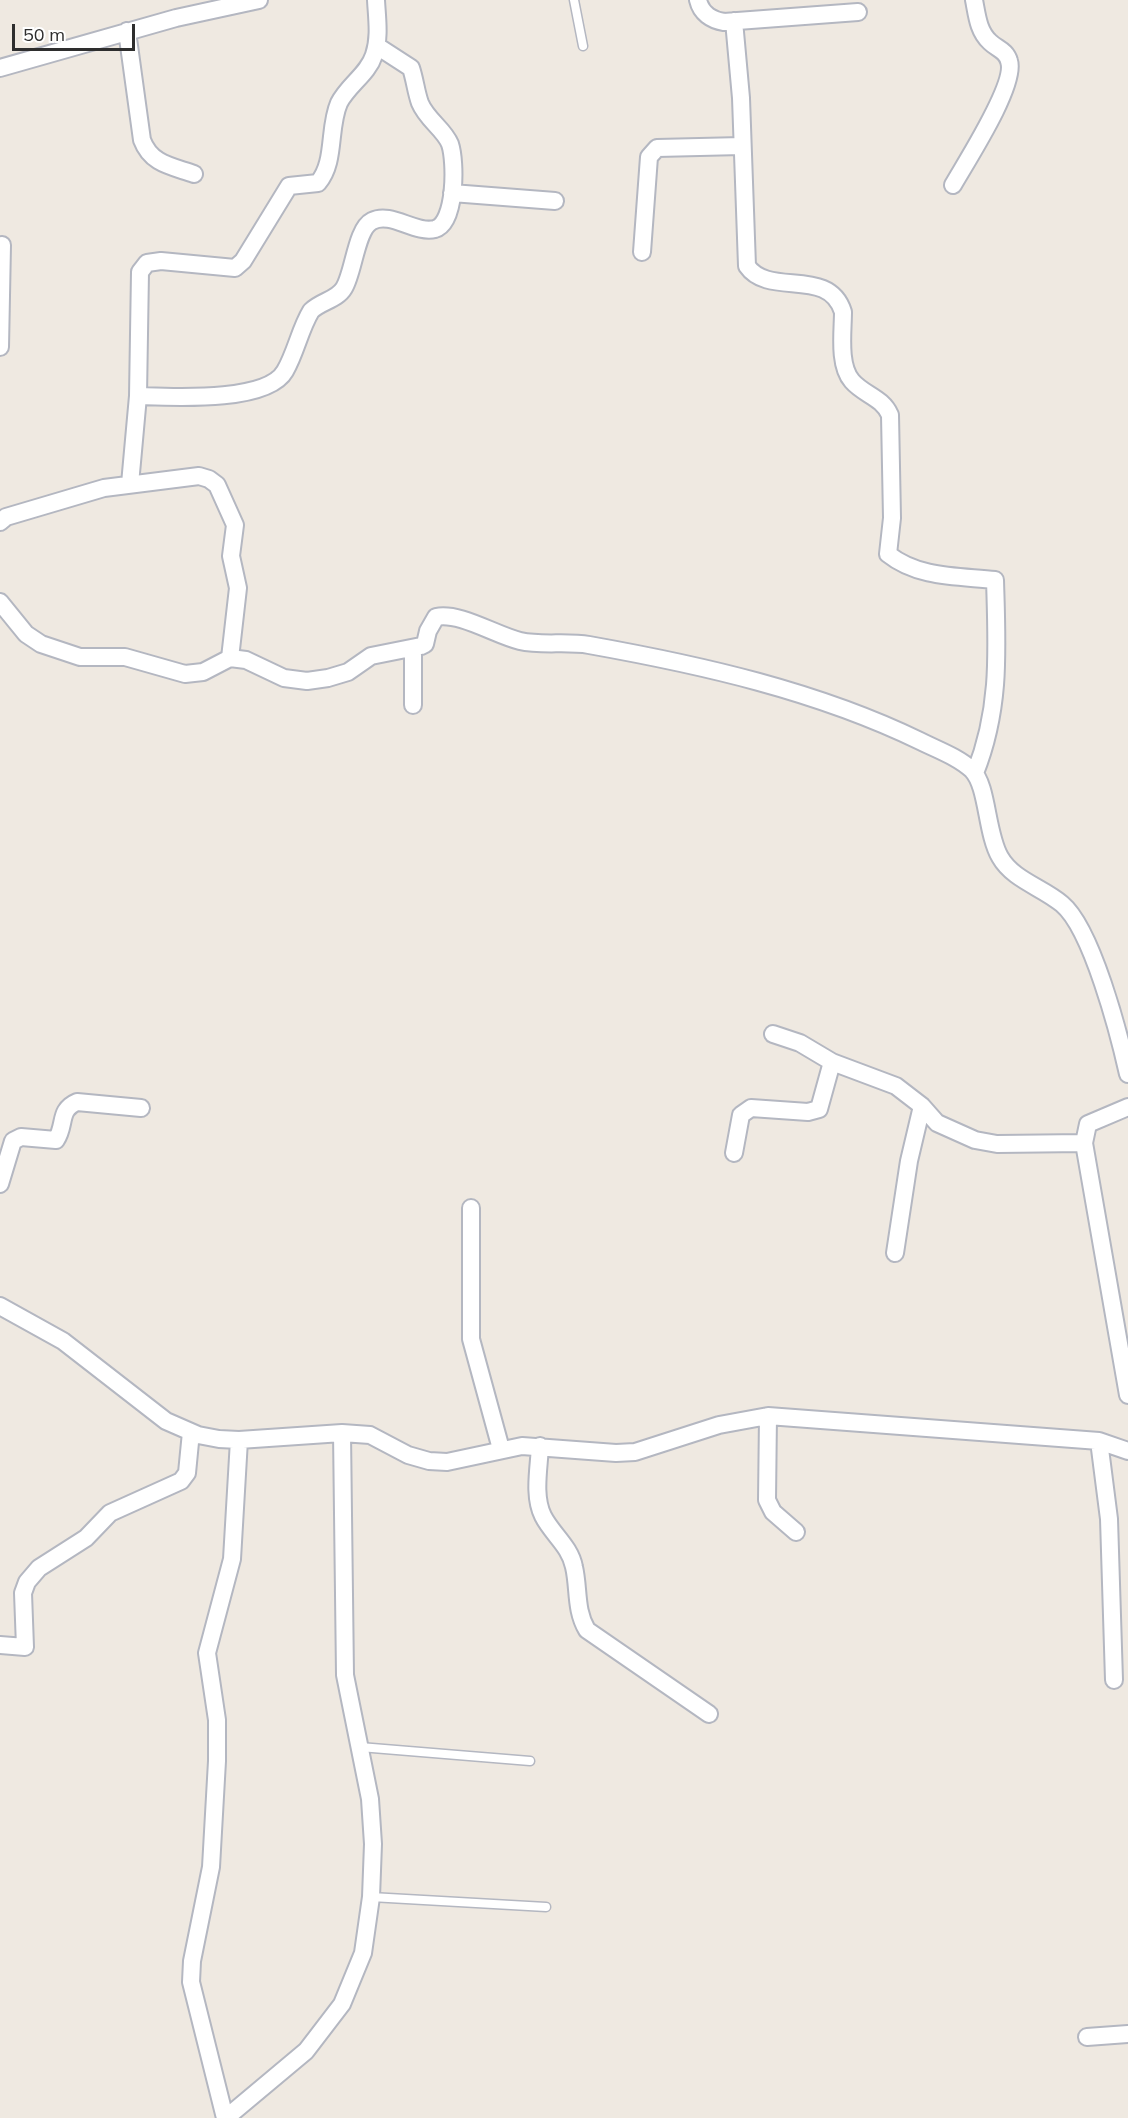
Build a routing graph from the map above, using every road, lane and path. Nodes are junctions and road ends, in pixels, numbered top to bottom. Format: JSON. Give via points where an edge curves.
{"nodes":[{"id":1,"x":376,"y":0,"type":"edge"},
{"id":2,"x":574,"y":0,"type":"edge"},
{"id":3,"x":698,"y":0,"type":"edge"},
{"id":4,"x":974,"y":0,"type":"edge"},
{"id":5,"x":254,"y":1,"type":"edge"},
{"id":6,"x":858,"y":12,"type":"dead end"},
{"id":7,"x":734,"y":21,"type":"junction"},
{"id":8,"x":133,"y":30,"type":"junction"},
{"id":9,"x":377,"y":46,"type":"junction"},
{"id":10,"x":583,"y":46,"type":"dead end"},
{"id":11,"x":0,"y":68,"type":"edge"},
{"id":12,"x":742,"y":146,"type":"junction"},
{"id":13,"x":194,"y":174,"type":"dead end"},
{"id":14,"x":952,"y":185,"type":"dead end"},
{"id":15,"x":452,"y":193,"type":"junction"},
{"id":16,"x":555,"y":201,"type":"dead end"},
{"id":17,"x":2,"y":244,"type":"dead end"},
{"id":18,"x":642,"y":252,"type":"dead end"},
{"id":19,"x":0,"y":347,"type":"edge"},
{"id":20,"x":138,"y":396,"type":"junction"},
{"id":21,"x":130,"y":484,"type":"junction"},
{"id":22,"x":0,"y":522,"type":"edge"},
{"id":23,"x":0,"y":602,"type":"edge"},
{"id":24,"x":413,"y":648,"type":"junction"},
{"id":25,"x":230,"y":658,"type":"junction"},
{"id":26,"x":413,"y":705,"type":"dead end"},
{"id":27,"x":975,"y":773,"type":"junction"},
{"id":28,"x":773,"y":1034,"type":"dead end"},
{"id":29,"x":832,"y":1062,"type":"junction"},
{"id":30,"x":1128,"y":1074,"type":"edge"},
{"id":31,"x":922,"y":1107,"type":"junction"},
{"id":32,"x":1128,"y":1107,"type":"edge"},
{"id":33,"x":141,"y":1108,"type":"dead end"},
{"id":34,"x":1084,"y":1143,"type":"junction"},
{"id":35,"x":734,"y":1153,"type":"dead end"},
{"id":36,"x":0,"y":1184,"type":"edge"},
{"id":37,"x":471,"y":1208,"type":"dead end"},
{"id":38,"x":896,"y":1253,"type":"dead end"},
{"id":39,"x":0,"y":1306,"type":"edge"},
{"id":40,"x":1122,"y":1320,"type":"edge"},
{"id":41,"x":1128,"y":1395,"type":"edge"},
{"id":42,"x":768,"y":1416,"type":"junction"},
{"id":43,"x":190,"y":1432,"type":"junction"},
{"id":44,"x":342,"y":1433,"type":"junction"},
{"id":45,"x":238,"y":1440,"type":"junction"},
{"id":46,"x":1099,"y":1441,"type":"junction"},
{"id":47,"x":540,"y":1446,"type":"junction"},
{"id":48,"x":501,"y":1449,"type":"junction"},
{"id":49,"x":1128,"y":1451,"type":"edge"},
{"id":50,"x":796,"y":1532,"type":"dead end"},
{"id":51,"x":0,"y":1645,"type":"edge"},
{"id":52,"x":1114,"y":1680,"type":"dead end"},
{"id":53,"x":709,"y":1714,"type":"dead end"},
{"id":54,"x":360,"y":1747,"type":"junction"},
{"id":55,"x":530,"y":1761,"type":"dead end"},
{"id":56,"x":371,"y":1897,"type":"junction"},
{"id":57,"x":546,"y":1907,"type":"dead end"},
{"id":58,"x":1128,"y":2034,"type":"edge"},
{"id":59,"x":1088,"y":2037,"type":"dead end"},
{"id":60,"x":226,"y":2118,"type":"edge"}],
"edges":[{"from":1,"to":9,"type":"street"},
{"from":2,"to":10,"type":"lane"},
{"from":3,"to":7,"type":"street","via":[[708,17]]},
{"from":4,"to":14,"type":"street","via":[[979,26],[990,43],[1005,52],[1010,76],[996,110]]},
{"from":5,"to":8,"type":"street"},
{"from":6,"to":7,"type":"street"},
{"from":7,"to":12,"type":"street"},
{"from":8,"to":11,"type":"street"},
{"from":8,"to":13,"type":"street","via":[[142,140],[147,153],[154,160]]},
{"from":9,"to":15,"type":"street","via":[[411,68],[421,104],[451,147]]},
{"from":9,"to":20,"type":"street","via":[[374,58],[349,86],[338,106],[326,174],[318,183],[289,186],[243,261],[235,268],[223,268],[160,261],[147,263],[140,272]]},
{"from":12,"to":18,"type":"street","via":[[652,151]]},
{"from":12,"to":27,"type":"street","via":[[747,266],[763,279],[812,284],[834,295],[843,312],[845,368],[852,381],[885,404],[890,415],[892,518],[888,554],[904,567],[926,573],[994,580],[998,675],[986,746]]},
{"from":15,"to":16,"type":"street"},
{"from":15,"to":20,"type":"street","via":[[447,218],[438,228],[426,231],[380,218],[370,222],[363,231],[345,287],[311,310],[278,380],[266,386],[207,397]]},
{"from":17,"to":19,"type":"street"},
{"from":20,"to":21,"type":"street"},
{"from":21,"to":22,"type":"street","via":[[86,493]]},
{"from":21,"to":25,"type":"street","via":[[199,476],[217,485],[235,525],[231,556],[238,588]]},
{"from":23,"to":25,"type":"street","via":[[32,640],[80,657],[125,657],[185,675],[202,672]]},
{"from":24,"to":25,"type":"street","via":[[385,651],[348,672],[307,681],[284,678],[246,660]]},
{"from":24,"to":26,"type":"street"},
{"from":24,"to":27,"type":"street","via":[[425,644],[433,620],[441,616],[521,641],[585,644],[738,676],[882,723],[962,762]]},
{"from":27,"to":30,"type":"street","via":[[983,793],[989,834],[1008,869],[1063,904],[1079,926],[1116,1020]]},
{"from":28,"to":29,"type":"street","via":[[800,1042]]},
{"from":29,"to":31,"type":"street","via":[[896,1086]]},
{"from":29,"to":35,"type":"street","via":[[819,1109],[808,1112],[751,1107],[741,1115]]},
{"from":31,"to":34,"type":"street","via":[[937,1124],[975,1140],[997,1144]]},
{"from":31,"to":38,"type":"street","via":[[909,1161]]},
{"from":32,"to":34,"type":"street","via":[[1088,1124]]},
{"from":33,"to":36,"type":"street","via":[[77,1102],[68,1106],[56,1140],[21,1137],[13,1141]]},
{"from":34,"to":40,"type":"street"},
{"from":37,"to":48,"type":"street","via":[[471,1339]]},
{"from":39,"to":43,"type":"street","via":[[63,1341],[146,1408]]},
{"from":40,"to":41,"type":"street"},
{"from":42,"to":46,"type":"street"},
{"from":42,"to":47,"type":"street","via":[[719,1425],[635,1452]]},
{"from":42,"to":50,"type":"street","via":[[767,1500],[773,1512]]},
{"from":43,"to":45,"type":"street"},
{"from":43,"to":51,"type":"street","via":[[187,1473],[181,1481],[110,1513],[86,1539],[39,1568],[23,1593],[25,1647]]},
{"from":44,"to":45,"type":"street"},
{"from":44,"to":48,"type":"street","via":[[370,1435],[429,1461],[465,1460]]},
{"from":44,"to":54,"type":"street","via":[[345,1675]]},
{"from":45,"to":60,"type":"street","via":[[232,1559],[207,1653],[217,1720],[217,1761],[211,1867],[191,1982]]},
{"from":46,"to":49,"type":"street"},
{"from":46,"to":52,"type":"street","via":[[1109,1519]]},
{"from":47,"to":48,"type":"street"},
{"from":47,"to":53,"type":"street","via":[[538,1500],[547,1523],[570,1554],[580,1619],[587,1630]]},
{"from":54,"to":55,"type":"lane"},
{"from":54,"to":56,"type":"street","via":[[370,1799]]},
{"from":56,"to":57,"type":"lane"},
{"from":56,"to":60,"type":"street","via":[[363,1953],[342,2004],[306,2051]]},
{"from":58,"to":59,"type":"street"}]}
